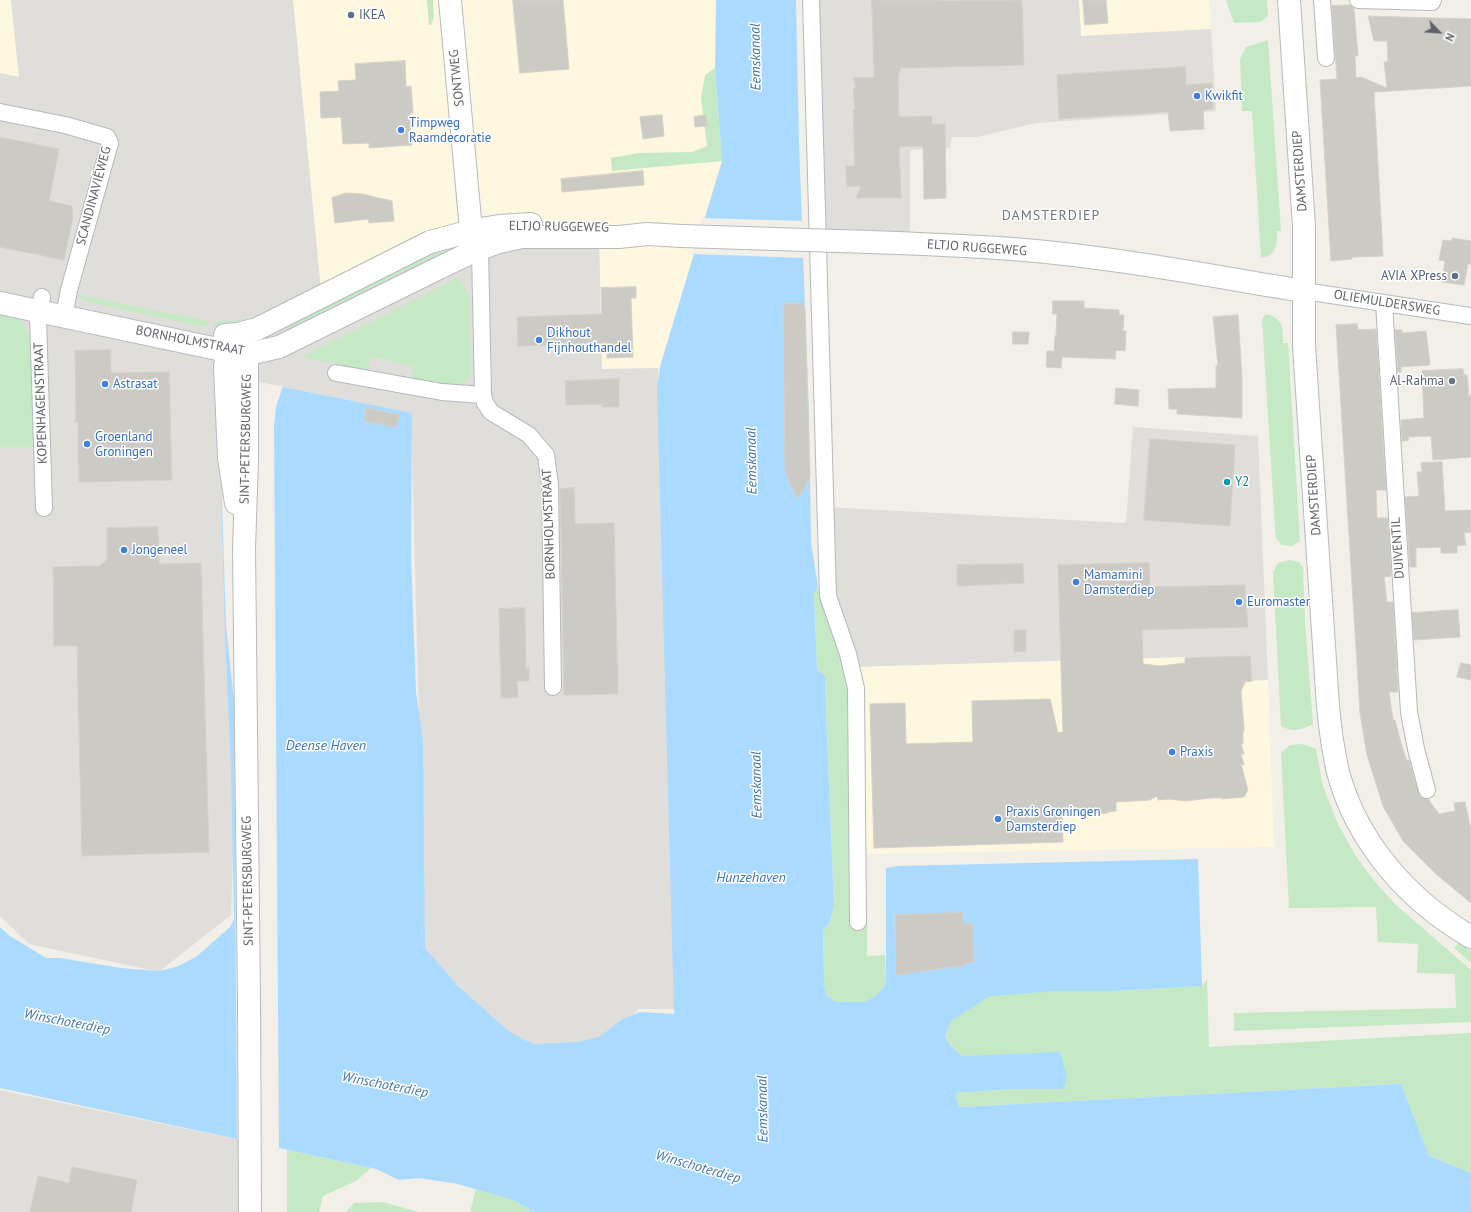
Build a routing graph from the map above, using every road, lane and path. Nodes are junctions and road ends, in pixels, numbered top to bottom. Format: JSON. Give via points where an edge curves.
{"nodes":[{"id":1,"x":450,"y":0,"type":"edge"},
{"id":2,"x":463,"y":0,"type":"edge"},
{"id":3,"x":811,"y":0,"type":"edge"},
{"id":4,"x":1289,"y":0,"type":"edge"},
{"id":5,"x":1322,"y":0,"type":"edge"},
{"id":6,"x":1358,"y":0,"type":"edge"},
{"id":7,"x":1433,"y":0,"type":"edge"},
{"id":8,"x":1326,"y":58,"type":"dead end"},
{"id":9,"x":0,"y":112,"type":"edge"},
{"id":10,"x":479,"y":236,"type":"junction"},
{"id":11,"x":0,"y":289,"type":"edge"},
{"id":12,"x":1304,"y":291,"type":"junction"},
{"id":13,"x":0,"y":303,"type":"edge"},
{"id":14,"x":1384,"y":303,"type":"junction"},
{"id":15,"x":40,"y":304,"type":"junction"},
{"id":16,"x":65,"y":309,"type":"junction"},
{"id":17,"x":1471,"y":316,"type":"edge"},
{"id":18,"x":238,"y":346,"type":"junction"},
{"id":19,"x":336,"y":373,"type":"dead end"},
{"id":20,"x":483,"y":394,"type":"junction"},
{"id":21,"x":44,"y":508,"type":"dead end"},
{"id":22,"x":244,"y":549,"type":"junction"},
{"id":23,"x":553,"y":687,"type":"dead end"},
{"id":24,"x":1427,"y":790,"type":"dead end"},
{"id":25,"x":858,"y":922,"type":"dead end"},
{"id":26,"x":1471,"y":937,"type":"edge"},
{"id":27,"x":250,"y":1212,"type":"edge"}],
"edges":[{"from":1,"to":10,"type":"street","name":"SONTWEG"},
{"from":2,"to":10,"type":"street","name":"SONTWEG"},
{"from":3,"to":25,"type":"street","via":[[828,596],[848,654],[856,688]]},
{"from":4,"to":12,"type":"street","name":"DAMSTERDIEP","via":[[1304,226]]},
{"from":5,"to":8,"type":"street"},
{"from":6,"to":7,"type":"street"},
{"from":9,"to":16,"type":"street","name":"SCANDINAVIËWEG","via":[[107,136],[110,143]]},
{"from":10,"to":12,"type":"street","name":"ELTJO RUGGEWEG","bridge":true,"via":[[524,224],[620,228],[648,234],[682,236],[963,246],[1085,256]]},
{"from":10,"to":18,"type":"street","name":"BORNHOLMSTRAAT","via":[[435,270],[279,347],[262,352]]},
{"from":10,"to":20,"type":"street","name":"SONTWEG"},
{"from":11,"to":15,"type":"street","name":"BORNHOLMSTRAAT"},
{"from":12,"to":14,"type":"street","name":"OLIEMULDERSWEG"},
{"from":12,"to":26,"type":"street","name":"DAMSTERDIEP","via":[[1304,346],[1328,706],[1339,774],[1353,813],[1389,869],[1433,911]]},
{"from":13,"to":15,"type":"street","name":"BORNHOLMSTRAAT"},
{"from":14,"to":17,"type":"street","name":"OLIEMULDERSWEG"},
{"from":14,"to":24,"type":"street","name":"DUIVENTIL","via":[[1409,712]]},
{"from":15,"to":16,"type":"street","name":"BORNHOLMSTRAAT"},
{"from":15,"to":21,"type":"street","name":"KOPENHAGENSTRAAT","via":[[38,318]]},
{"from":16,"to":18,"type":"street","name":"BORNHOLMSTRAAT","via":[[222,335]]},
{"from":18,"to":22,"type":"street","name":"SINT-PETERSBURGWEG","via":[[247,381]]},
{"from":18,"to":22,"type":"street","name":"SINT-PETERSBURGWEG","via":[[226,376],[229,458]]},
{"from":19,"to":20,"type":"street","via":[[442,392]]},
{"from":20,"to":23,"type":"street","name":"BORNHOLMSTRAAT","via":[[491,412],[528,436],[546,455],[550,485]]},
{"from":22,"to":27,"type":"street","name":"SINT-PETERSBURGWEG"}]}
